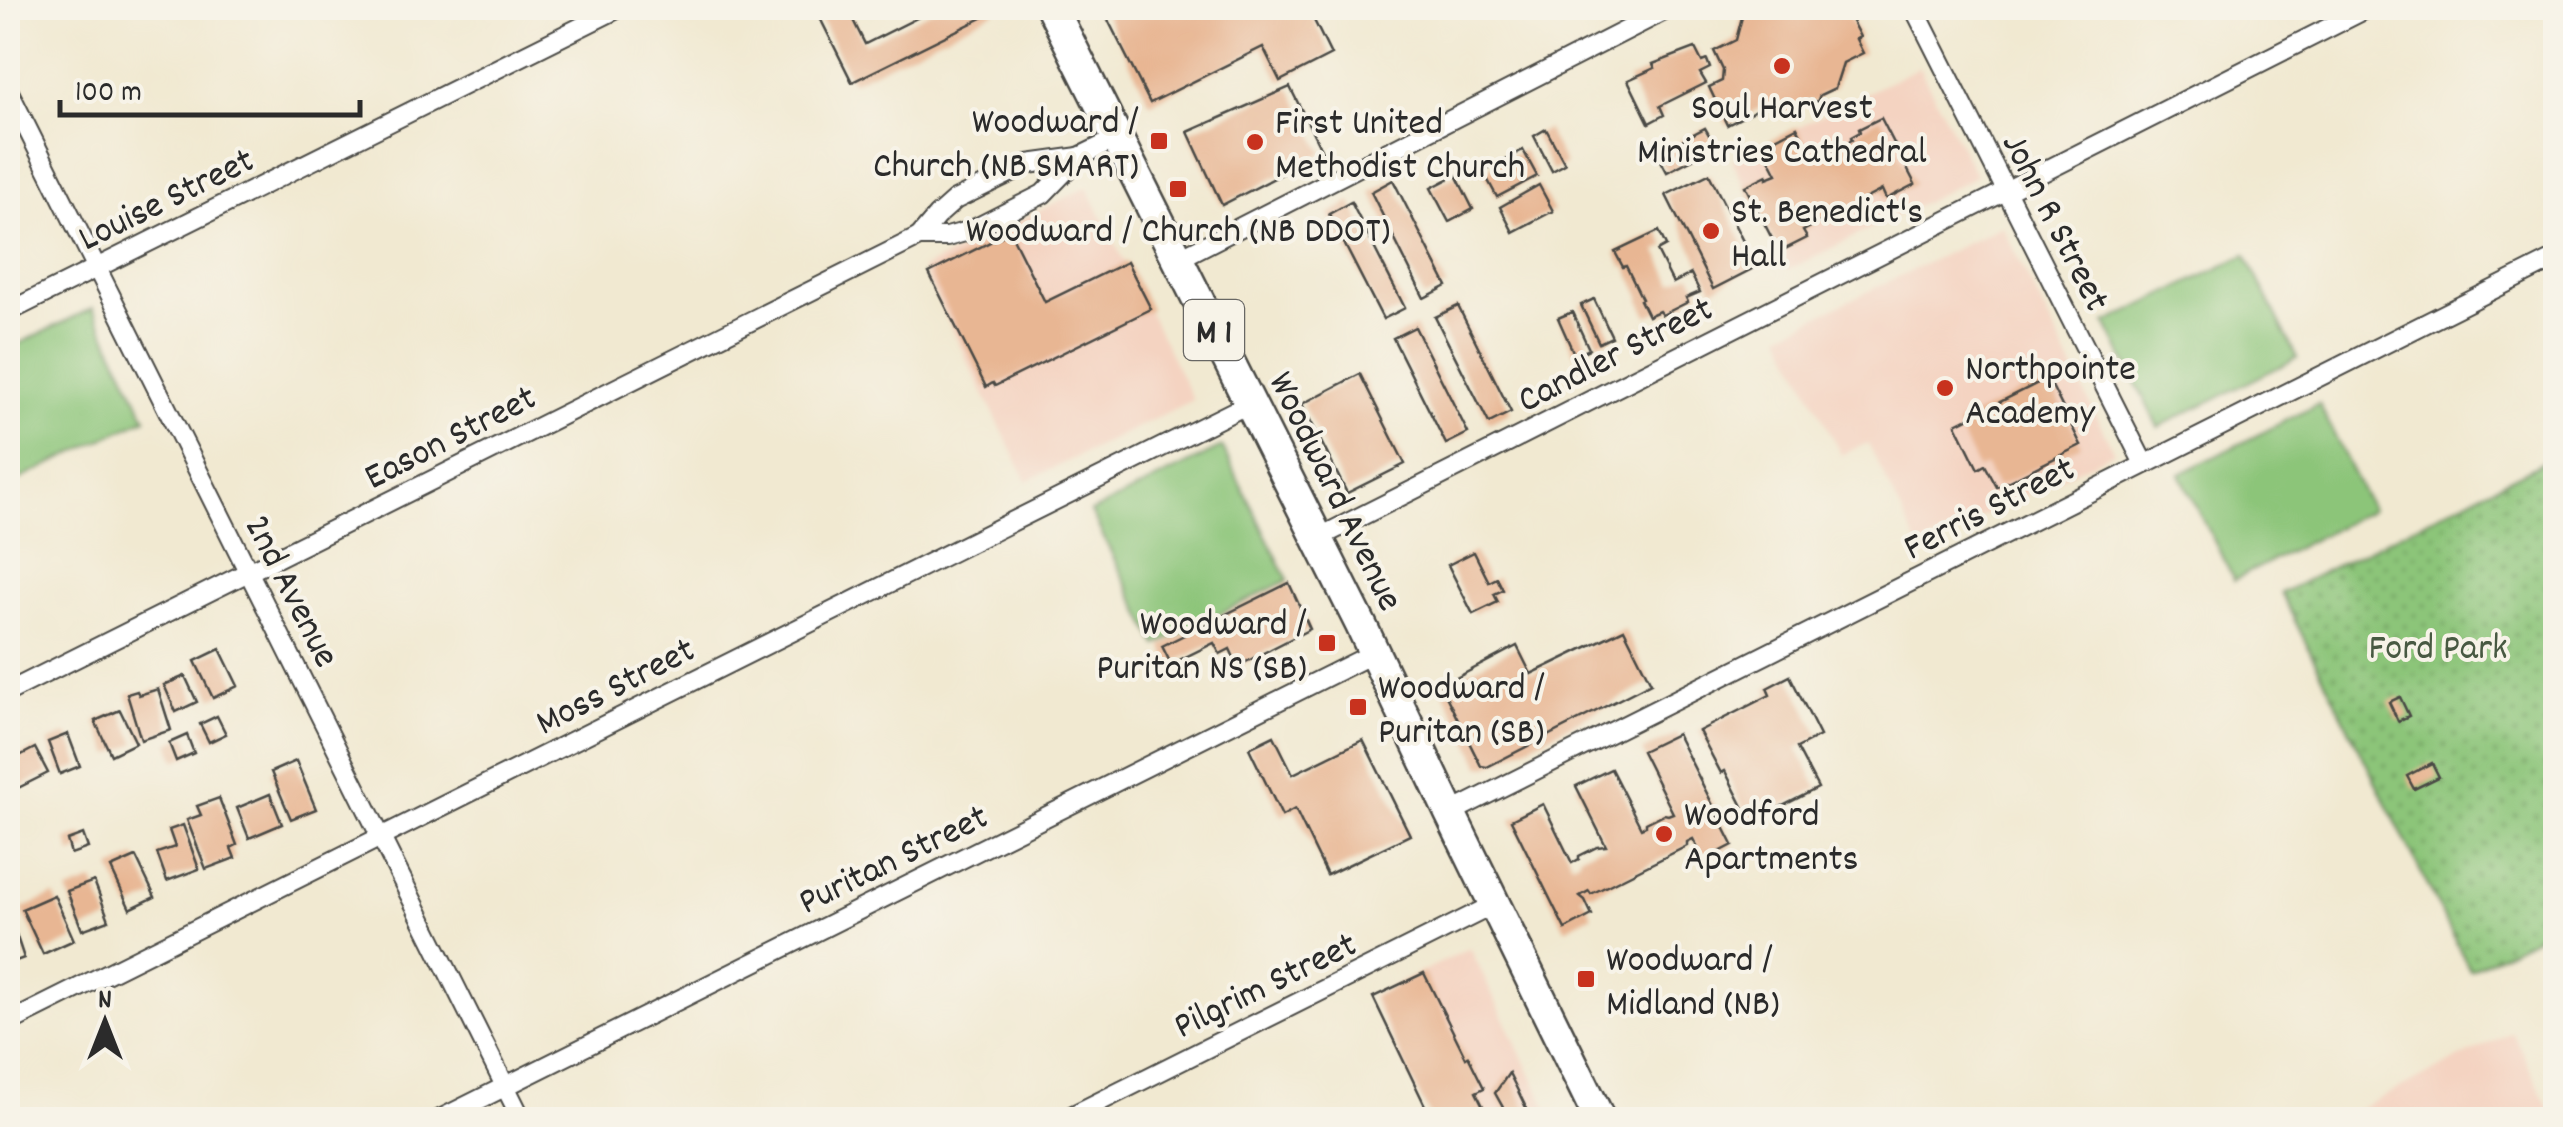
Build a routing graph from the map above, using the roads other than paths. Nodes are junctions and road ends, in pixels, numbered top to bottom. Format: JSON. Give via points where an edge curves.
{"nodes":[{"id":1,"x":620,"y":8,"type":"edge"},
{"id":2,"x":1052,"y":8,"type":"edge"},
{"id":3,"x":1670,"y":8,"type":"edge"},
{"id":4,"x":1914,"y":8,"type":"edge"},
{"id":5,"x":2368,"y":8,"type":"edge"},
{"id":6,"x":8,"y":90,"type":"edge"},
{"id":7,"x":1118,"y":138,"type":"junction"},
{"id":8,"x":1079,"y":157,"type":"junction"},
{"id":9,"x":2006,"y":190,"type":"junction"},
{"id":10,"x":920,"y":237,"type":"junction"},
{"id":11,"x":1178,"y":258,"type":"junction"},
{"id":12,"x":2556,"y":258,"type":"edge"},
{"id":13,"x":96,"y":267,"type":"junction"},
{"id":14,"x":8,"y":312,"type":"edge"},
{"id":15,"x":1250,"y":403,"type":"junction"},
{"id":16,"x":2144,"y":464,"type":"junction"},
{"id":17,"x":1318,"y":538,"type":"junction"},
{"id":18,"x":248,"y":572,"type":"junction"},
{"id":19,"x":1374,"y":654,"type":"junction"},
{"id":20,"x":8,"y":692,"type":"edge"},
{"id":21,"x":1450,"y":813,"type":"junction"},
{"id":22,"x":380,"y":837,"type":"junction"},
{"id":23,"x":1495,"y":904,"type":"junction"},
{"id":24,"x":8,"y":1023,"type":"edge"},
{"id":25,"x":505,"y":1086,"type":"junction"},
{"id":26,"x":438,"y":1120,"type":"edge"},
{"id":27,"x":522,"y":1120,"type":"edge"},
{"id":28,"x":1063,"y":1120,"type":"edge"},
{"id":29,"x":1600,"y":1120,"type":"edge"}],
"edges":[{"from":1,"to":13,"type":"street","name":"Louise Street"},
{"from":2,"to":7,"type":"main road","name":"Woodward Avenue","number":"M 1"},
{"from":3,"to":11,"type":"street"},
{"from":4,"to":9,"type":"street","name":"John R Street"},
{"from":5,"to":9,"type":"street","name":"Candler Street"},
{"from":6,"to":13,"type":"street","name":"2nd Avenue"},
{"from":7,"to":8,"type":"street","name":"Eason Street"},
{"from":7,"to":11,"type":"main road","name":"Woodward Avenue","number":"M 1"},
{"from":8,"to":10,"type":"street","name":"Eason Street","via":[[1028,164],[955,200]]},
{"from":8,"to":10,"type":"street","name":"Eason Street","via":[[1043,194],[986,223],[947,237]]},
{"from":9,"to":16,"type":"street","name":"John R Street"},
{"from":9,"to":17,"type":"street","name":"Candler Street"},
{"from":10,"to":18,"type":"street","name":"Eason Street"},
{"from":11,"to":15,"type":"main road","name":"Woodward Avenue","number":"M 1"},
{"from":12,"to":16,"type":"street","name":"Ferris Street"},
{"from":13,"to":14,"type":"street","name":"Louise Street"},
{"from":13,"to":18,"type":"street","name":"2nd Avenue"},
{"from":15,"to":17,"type":"main road","name":"Woodward Avenue","number":"M 1"},
{"from":15,"to":22,"type":"street","name":"Moss Street"},
{"from":16,"to":21,"type":"street","name":"Ferris Street"},
{"from":17,"to":19,"type":"main road","name":"Woodward Avenue","number":"M 1"},
{"from":18,"to":20,"type":"street","name":"Eason Street"},
{"from":18,"to":22,"type":"street","name":"2nd Avenue"},
{"from":19,"to":21,"type":"main road","name":"Woodward Avenue","number":"M 1"},
{"from":19,"to":25,"type":"street","name":"Puritan Street"},
{"from":21,"to":23,"type":"main road","name":"Woodward Avenue","number":"M 1"},
{"from":22,"to":24,"type":"street","name":"Moss Street"},
{"from":22,"to":25,"type":"street","name":"2nd Avenue"},
{"from":23,"to":28,"type":"street","name":"Pilgrim Street"},
{"from":23,"to":29,"type":"main road","name":"Woodward Avenue","number":"M 1"},
{"from":25,"to":26,"type":"street","name":"Puritan Street"},
{"from":25,"to":27,"type":"street","name":"2nd Avenue"}]}
